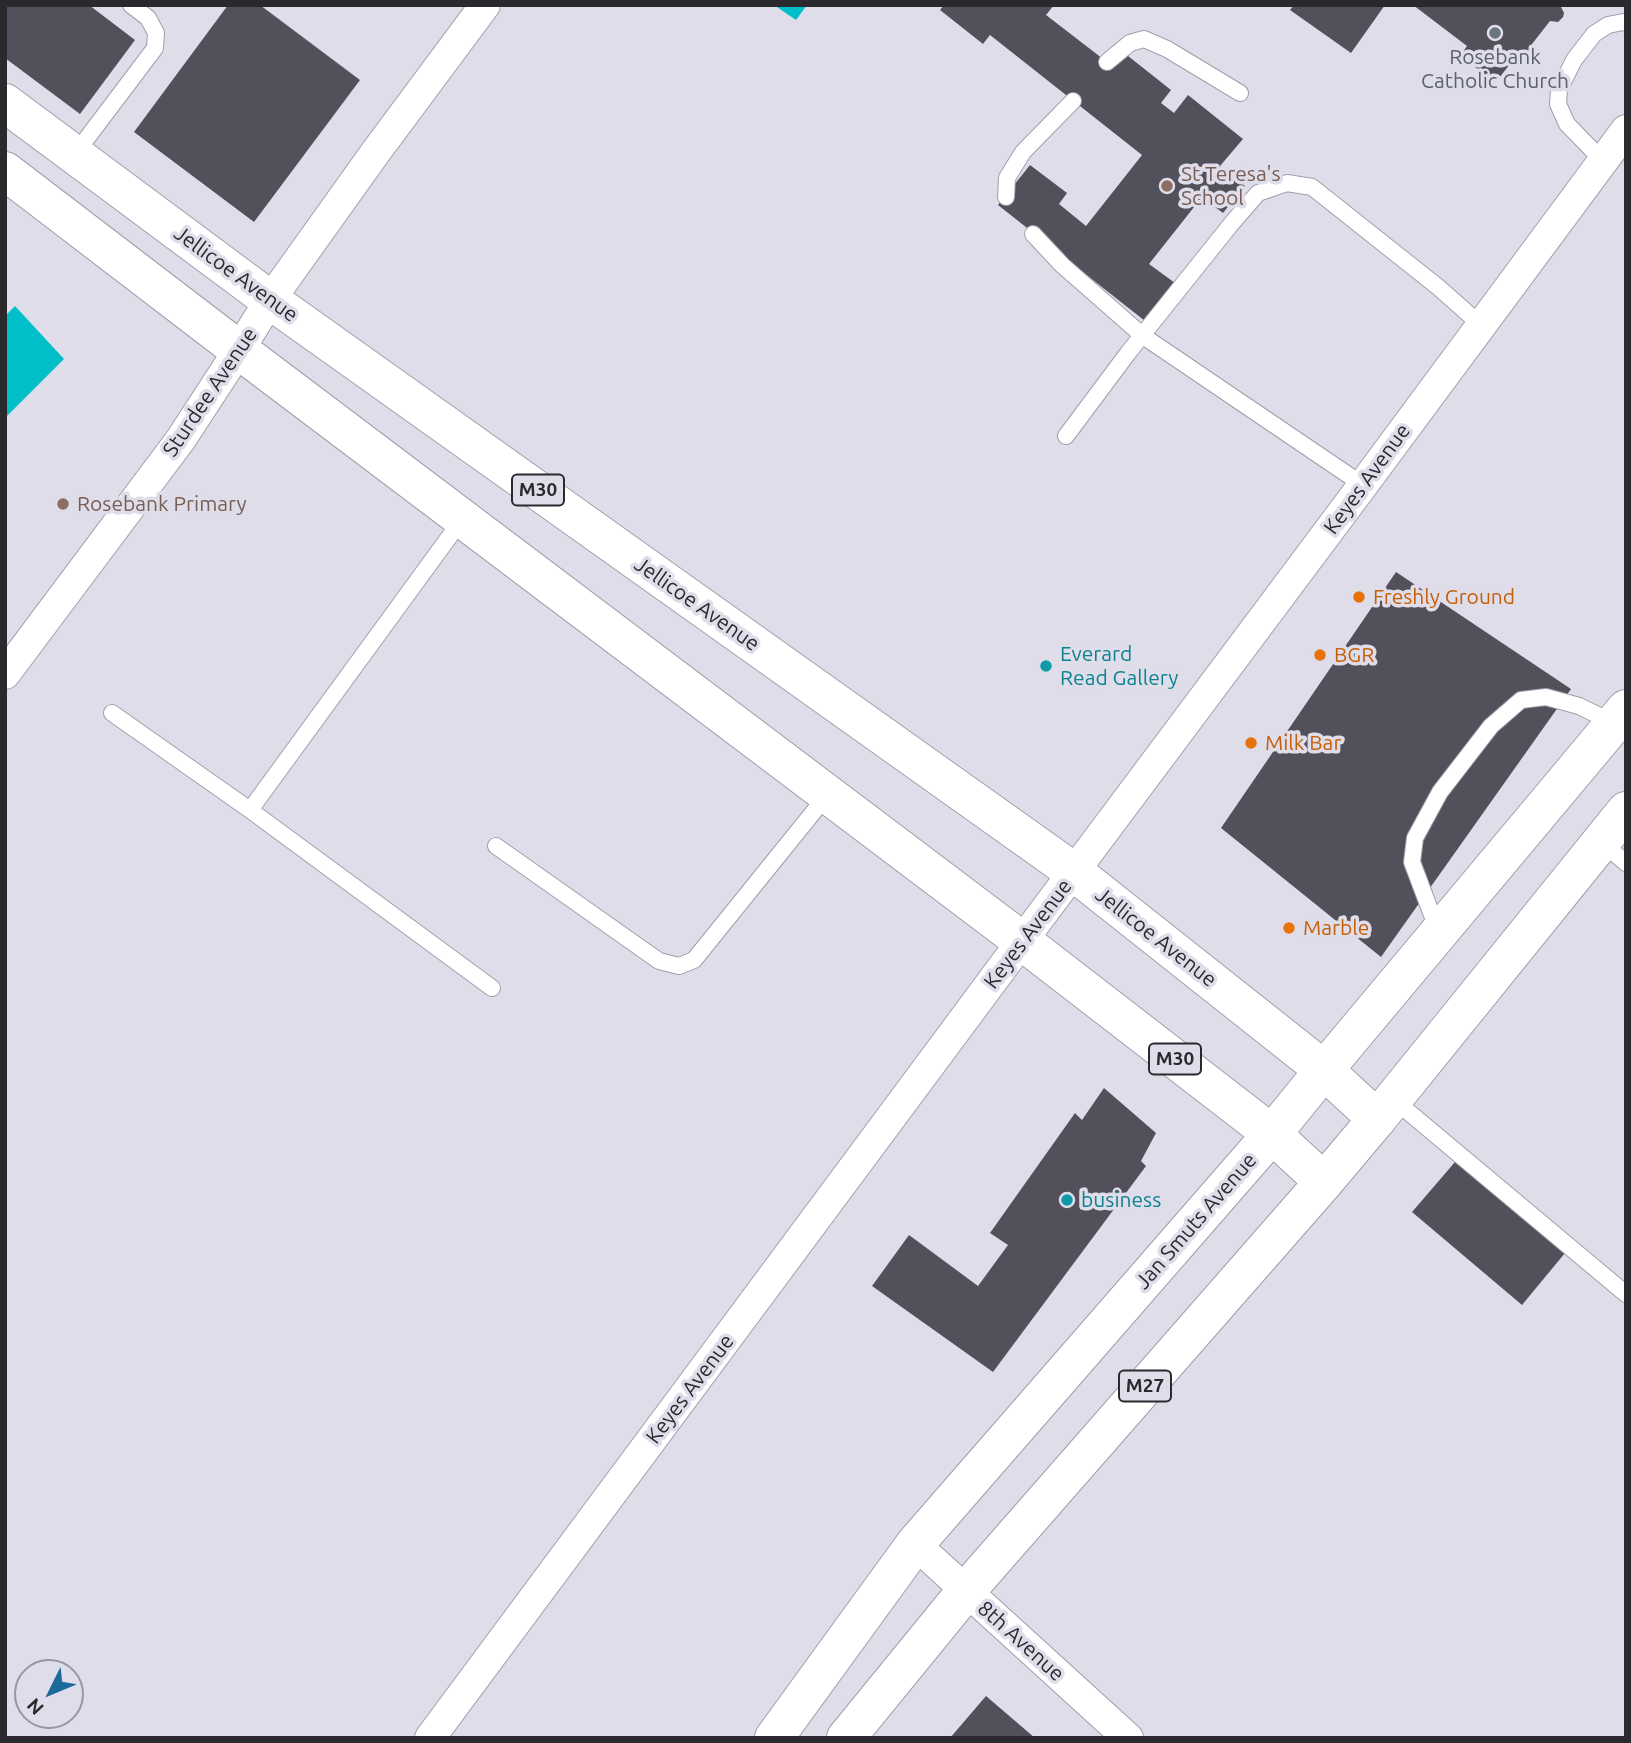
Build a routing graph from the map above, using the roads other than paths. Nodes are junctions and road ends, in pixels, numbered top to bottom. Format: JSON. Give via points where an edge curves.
{"nodes":[{"id":1,"x":131,"y":5,"type":"edge"},
{"id":2,"x":485,"y":5,"type":"edge"},
{"id":3,"x":1626,"y":23,"type":"edge"},
{"id":4,"x":1107,"y":62,"type":"dead end"},
{"id":5,"x":1240,"y":93,"type":"dead end"},
{"id":6,"x":1073,"y":101,"type":"dead end"},
{"id":7,"x":5,"y":103,"type":"edge"},
{"id":8,"x":1626,"y":130,"type":"edge"},
{"id":9,"x":75,"y":154,"type":"junction"},
{"id":10,"x":1603,"y":161,"type":"junction"},
{"id":11,"x":5,"y":171,"type":"edge"},
{"id":12,"x":1006,"y":197,"type":"dead end"},
{"id":13,"x":1033,"y":234,"type":"dead end"},
{"id":14,"x":270,"y":300,"type":"junction"},
{"id":15,"x":1480,"y":326,"type":"junction"},
{"id":16,"x":1143,"y":336,"type":"junction"},
{"id":17,"x":239,"y":350,"type":"junction"},
{"id":18,"x":1066,"y":436,"type":"dead end"},
{"id":19,"x":1363,"y":485,"type":"junction"},
{"id":20,"x":463,"y":518,"type":"junction"},
{"id":21,"x":5,"y":674,"type":"edge"},
{"id":22,"x":112,"y":713,"type":"dead end"},
{"id":23,"x":1620,"y":716,"type":"edge"},
{"id":24,"x":828,"y":794,"type":"junction"},
{"id":25,"x":250,"y":810,"type":"junction"},
{"id":26,"x":1626,"y":811,"type":"edge"},
{"id":27,"x":496,"y":846,"type":"dead end"},
{"id":28,"x":1613,"y":852,"type":"edge"},
{"id":29,"x":1074,"y":872,"type":"junction"},
{"id":30,"x":1439,"y":933,"type":"junction"},
{"id":31,"x":1023,"y":941,"type":"junction"},
{"id":32,"x":492,"y":988,"type":"dead end"},
{"id":33,"x":1324,"y":1070,"type":"junction"},
{"id":34,"x":1385,"y":1110,"type":"junction"},
{"id":35,"x":1272,"y":1134,"type":"junction"},
{"id":36,"x":1324,"y":1182,"type":"junction"},
{"id":37,"x":1626,"y":1294,"type":"edge"},
{"id":38,"x":915,"y":1544,"type":"junction"},
{"id":39,"x":966,"y":1591,"type":"junction"},
{"id":40,"x":430,"y":1738,"type":"edge"},
{"id":41,"x":774,"y":1738,"type":"edge"},
{"id":42,"x":846,"y":1738,"type":"edge"},
{"id":43,"x":1128,"y":1738,"type":"edge"}],
"edges":[{"from":1,"to":9,"type":"lane","via":[[148,18],[156,33],[155,48]]},
{"from":2,"to":14,"type":"street","name":"Sturdee Avenue"},
{"from":3,"to":10,"type":"lane","via":[[1608,25],[1594,34],[1559,90],[1558,104],[1567,124]]},
{"from":4,"to":5,"type":"lane","via":[[1130,43],[1144,39]]},
{"from":6,"to":12,"type":"lane","via":[[1023,152],[1007,178]]},
{"from":7,"to":9,"type":"main road","name":"Jellicoe Avenue","number":"M30"},
{"from":8,"to":10,"type":"street","name":"Keyes Avenue"},
{"from":9,"to":14,"type":"main road","name":"Jellicoe Avenue","number":"M30"},
{"from":10,"to":15,"type":"street","name":"Keyes Avenue"},
{"from":11,"to":17,"type":"main road","number":"M30"},
{"from":13,"to":16,"type":"lane"},
{"from":14,"to":17,"type":"street","name":"Sturdee Avenue"},
{"from":14,"to":29,"type":"main road","name":"Jellicoe Avenue","number":"M30"},
{"from":15,"to":16,"type":"lane","via":[[1312,187],[1287,183],[1258,193]]},
{"from":15,"to":19,"type":"street","name":"Keyes Avenue"},
{"from":16,"to":18,"type":"lane"},
{"from":16,"to":19,"type":"lane"},
{"from":17,"to":20,"type":"main road","number":"M30"},
{"from":17,"to":21,"type":"street","name":"Sturdee Avenue","via":[[181,439]]},
{"from":19,"to":29,"type":"street","name":"Keyes Avenue"},
{"from":20,"to":24,"type":"main road","number":"M30"},
{"from":20,"to":25,"type":"lane"},
{"from":22,"to":25,"type":"lane"},
{"from":23,"to":30,"type":"main road","name":"Jan Smuts Avenue"},
{"from":23,"to":30,"type":"lane","via":[[1546,697],[1521,700],[1491,726],[1440,792],[1415,838],[1412,863]]},
{"from":24,"to":27,"type":"lane","via":[[694,960],[679,966],[659,961]]},
{"from":24,"to":31,"type":"main road","number":"M30"},
{"from":25,"to":32,"type":"lane"},
{"from":26,"to":28,"type":"main road","number":"M27"},
{"from":28,"to":34,"type":"main road","number":"M27"},
{"from":29,"to":31,"type":"street","name":"Keyes Avenue"},
{"from":29,"to":33,"type":"main road","name":"Jellicoe Avenue","number":"M30"},
{"from":30,"to":33,"type":"main road","name":"Jan Smuts Avenue"},
{"from":31,"to":35,"type":"main road","number":"M30"},
{"from":31,"to":40,"type":"street","name":"Keyes Avenue"},
{"from":33,"to":34,"type":"main road","name":"Jellicoe Avenue","number":"M30"},
{"from":33,"to":35,"type":"main road","name":"Jan Smuts Avenue"},
{"from":34,"to":36,"type":"main road","number":"M27"},
{"from":34,"to":37,"type":"lane"},
{"from":35,"to":36,"type":"main road","number":"M30"},
{"from":35,"to":38,"type":"main road","name":"Jan Smuts Avenue"},
{"from":36,"to":39,"type":"main road","number":"M27"},
{"from":38,"to":39,"type":"street","name":"8th Avenue"},
{"from":38,"to":41,"type":"main road","name":"Jan Smuts Avenue"},
{"from":39,"to":42,"type":"main road","number":"M27"},
{"from":39,"to":43,"type":"street","name":"8th Avenue"}]}
